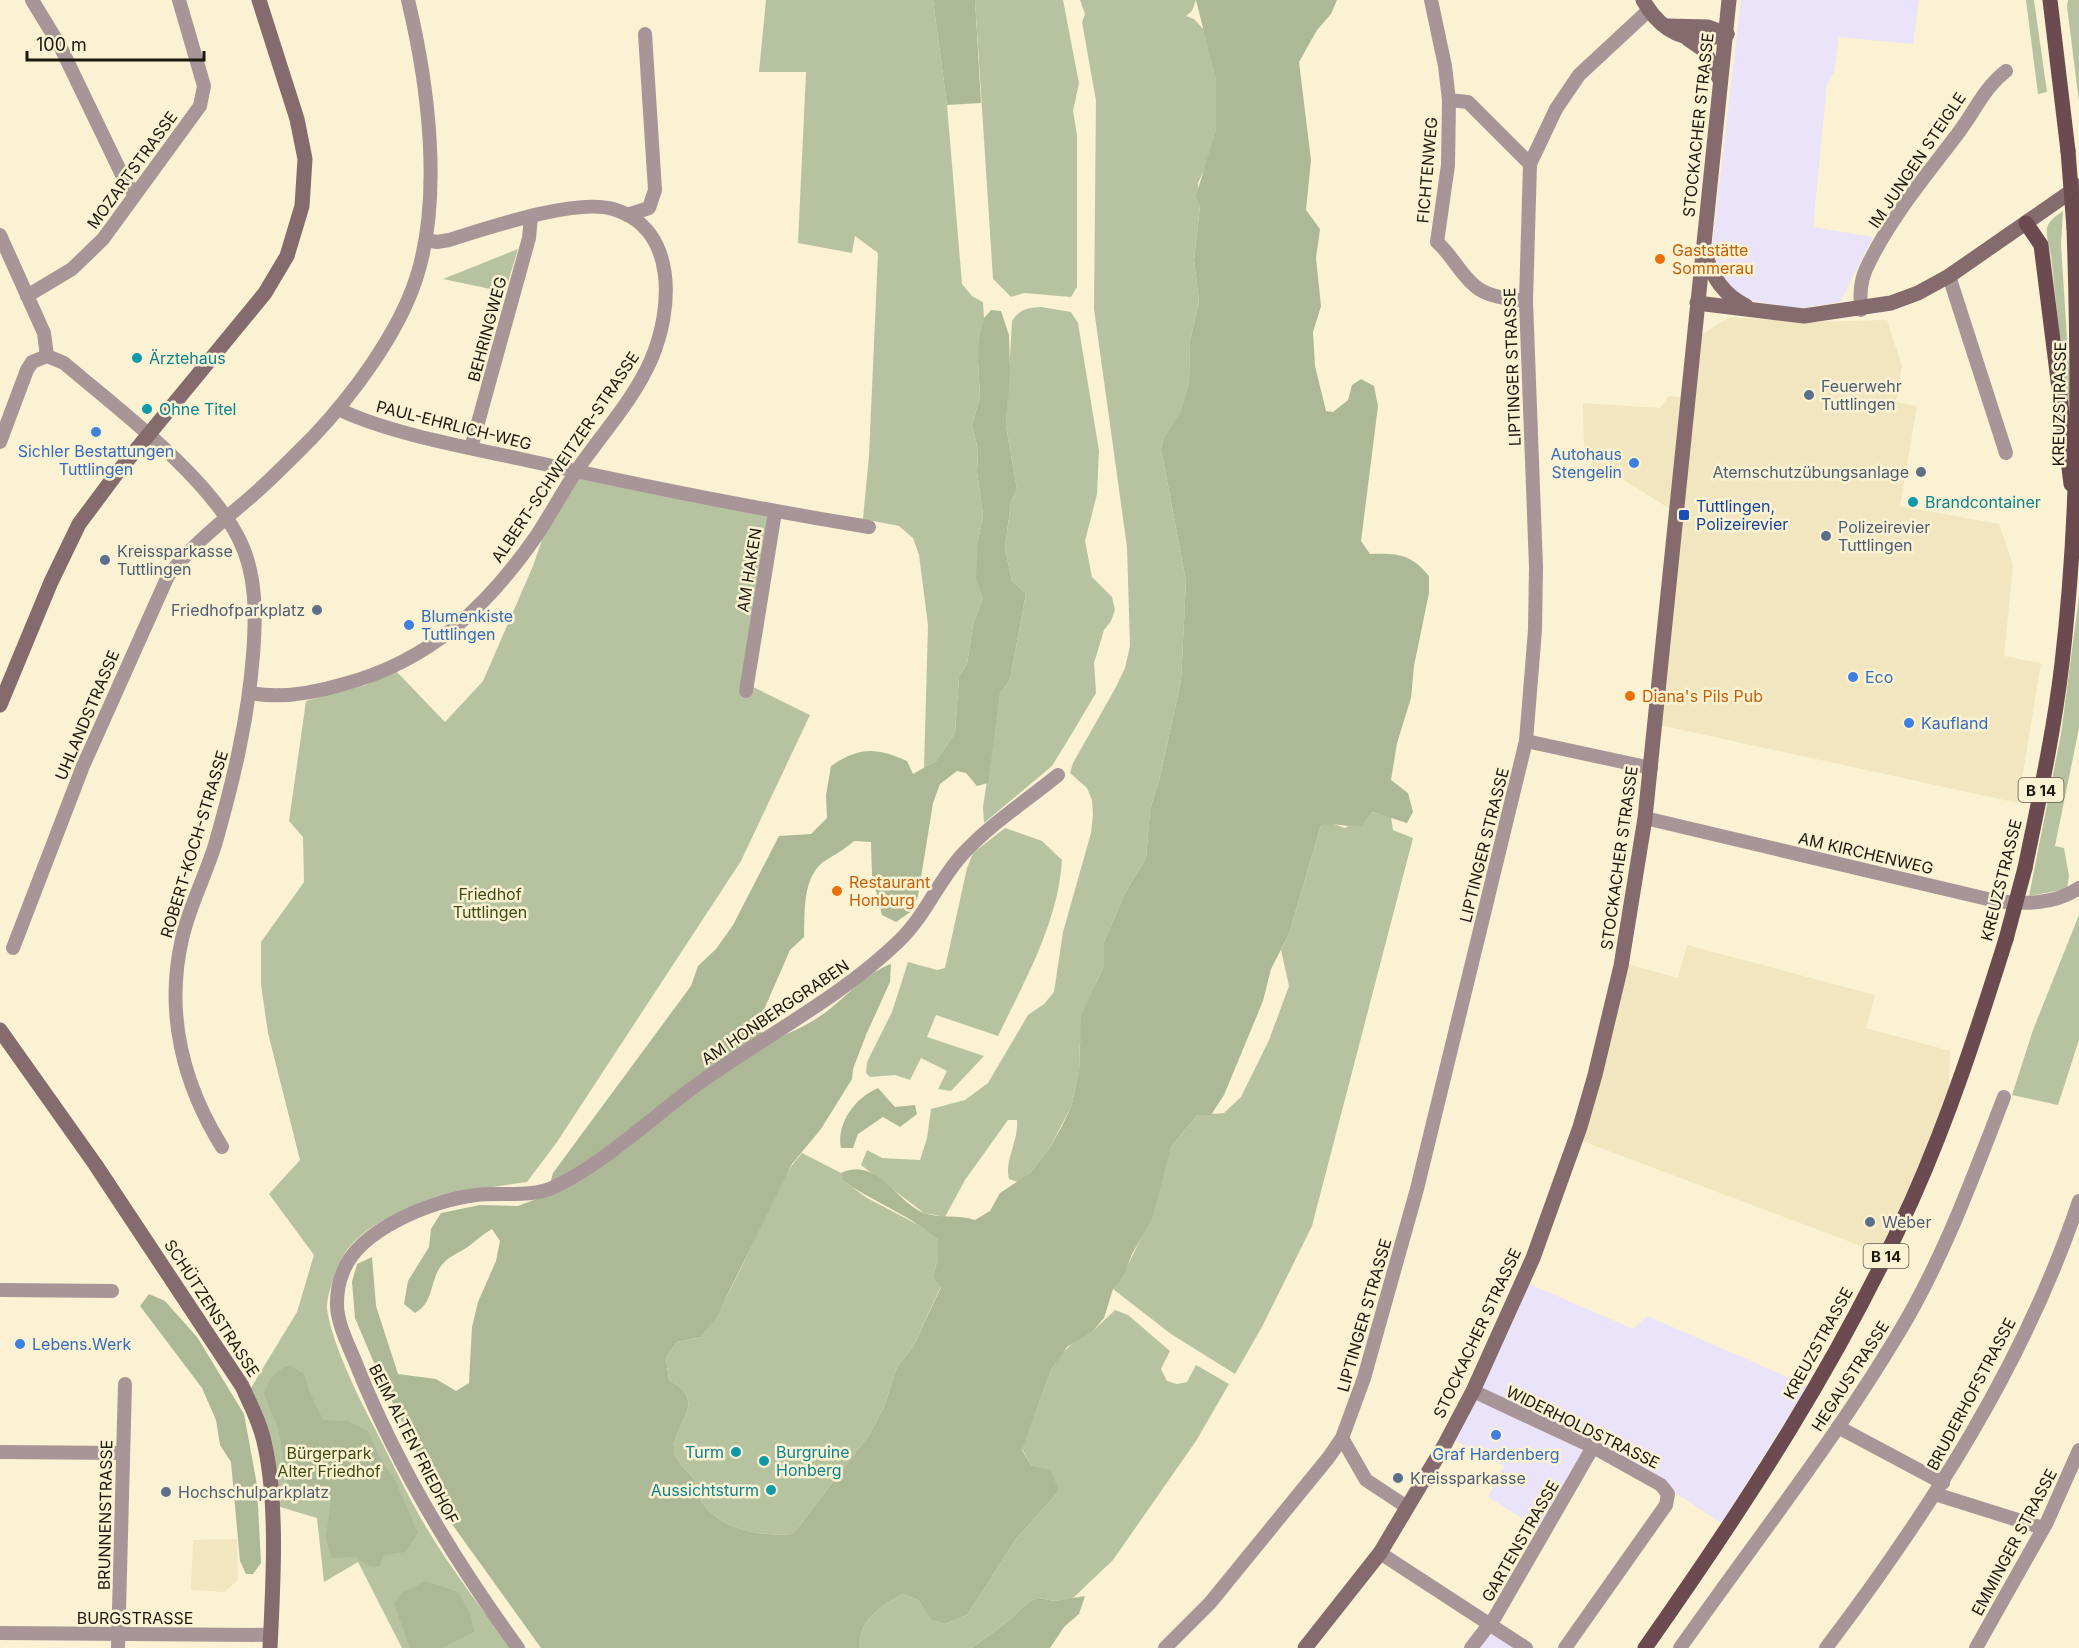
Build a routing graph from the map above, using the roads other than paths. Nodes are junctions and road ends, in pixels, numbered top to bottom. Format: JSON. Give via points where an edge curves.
{"nodes":[{"id":1,"x":32,"y":0,"type":"edge"},
{"id":2,"x":179,"y":0,"type":"edge"},
{"id":3,"x":259,"y":0,"type":"edge"},
{"id":4,"x":408,"y":0,"type":"edge"},
{"id":5,"x":1431,"y":0,"type":"edge"},
{"id":6,"x":1729,"y":0,"type":"edge"},
{"id":7,"x":2050,"y":0,"type":"edge"},
{"id":8,"x":2061,"y":0,"type":"edge"},
{"id":9,"x":1646,"y":5,"type":"edge"},
{"id":10,"x":1668,"y":26,"type":"junction"},
{"id":11,"x":2054,"y":33,"type":"junction"},
{"id":12,"x":645,"y":34,"type":"dead end"},
{"id":13,"x":1727,"y":34,"type":"junction"},
{"id":14,"x":1688,"y":39,"type":"junction"},
{"id":15,"x":2006,"y":71,"type":"dead end"},
{"id":16,"x":1720,"y":81,"type":"junction"},
{"id":17,"x":1449,"y":100,"type":"junction"},
{"id":18,"x":1530,"y":164,"type":"junction"},
{"id":19,"x":2079,"y":186,"type":"edge"},
{"id":20,"x":134,"y":193,"type":"junction"},
{"id":21,"x":627,"y":214,"type":"junction"},
{"id":22,"x":531,"y":218,"type":"junction"},
{"id":23,"x":2026,"y":223,"type":"junction"},
{"id":24,"x":0,"y":235,"type":"edge"},
{"id":25,"x":426,"y":240,"type":"junction"},
{"id":26,"x":1703,"y":249,"type":"junction"},
{"id":27,"x":1949,"y":276,"type":"junction"},
{"id":28,"x":27,"y":296,"type":"junction"},
{"id":29,"x":1526,"y":301,"type":"junction"},
{"id":30,"x":1697,"y":303,"type":"junction"},
{"id":31,"x":1861,"y":310,"type":"junction"},
{"id":32,"x":1756,"y":312,"type":"junction"},
{"id":33,"x":47,"y":356,"type":"junction"},
{"id":34,"x":338,"y":409,"type":"junction"},
{"id":35,"x":149,"y":435,"type":"junction"},
{"id":36,"x":0,"y":442,"type":"edge"},
{"id":37,"x":471,"y":448,"type":"junction"},
{"id":38,"x":2006,"y":453,"type":"dead end"},
{"id":39,"x":576,"y":471,"type":"junction"},
{"id":40,"x":2076,"y":507,"type":"junction"},
{"id":41,"x":775,"y":512,"type":"junction"},
{"id":42,"x":227,"y":518,"type":"junction"},
{"id":43,"x":869,"y":527,"type":"dead end"},
{"id":44,"x":746,"y":691,"type":"dead end"},
{"id":45,"x":250,"y":693,"type":"junction"},
{"id":46,"x":0,"y":705,"type":"edge"},
{"id":47,"x":1526,"y":741,"type":"junction"},
{"id":48,"x":1651,"y":768,"type":"junction"},
{"id":49,"x":1058,"y":775,"type":"dead end"},
{"id":50,"x":1645,"y":818,"type":"junction"},
{"id":51,"x":2079,"y":888,"type":"edge"},
{"id":52,"x":13,"y":948,"type":"dead end"},
{"id":53,"x":0,"y":1030,"type":"edge"},
{"id":54,"x":2004,"y":1097,"type":"dead end"},
{"id":55,"x":222,"y":1147,"type":"dead end"},
{"id":56,"x":567,"y":1180,"type":"joint"},
{"id":57,"x":2079,"y":1201,"type":"edge"},
{"id":58,"x":0,"y":1290,"type":"edge"},
{"id":59,"x":112,"y":1291,"type":"dead end"},
{"id":60,"x":125,"y":1384,"type":"dead end"},
{"id":61,"x":1473,"y":1391,"type":"junction"},
{"id":62,"x":1838,"y":1427,"type":"junction"},
{"id":63,"x":1342,"y":1438,"type":"junction"},
{"id":64,"x":1593,"y":1447,"type":"junction"},
{"id":65,"x":2079,"y":1450,"type":"edge"},
{"id":66,"x":0,"y":1452,"type":"edge"},
{"id":67,"x":123,"y":1454,"type":"junction"},
{"id":68,"x":1939,"y":1489,"type":"junction"},
{"id":69,"x":1407,"y":1507,"type":"junction"},
{"id":70,"x":2043,"y":1528,"type":"junction"},
{"id":71,"x":1380,"y":1553,"type":"junction"},
{"id":72,"x":1489,"y":1624,"type":"junction"},
{"id":73,"x":0,"y":1633,"type":"edge"},
{"id":74,"x":118,"y":1641,"type":"edge"},
{"id":75,"x":270,"y":1641,"type":"edge"},
{"id":76,"x":518,"y":1648,"type":"edge"},
{"id":77,"x":1165,"y":1648,"type":"edge"},
{"id":78,"x":1305,"y":1648,"type":"edge"},
{"id":79,"x":1471,"y":1648,"type":"edge"},
{"id":80,"x":1527,"y":1648,"type":"edge"},
{"id":81,"x":1565,"y":1648,"type":"edge"},
{"id":82,"x":1645,"y":1648,"type":"edge"},
{"id":83,"x":1680,"y":1648,"type":"edge"},
{"id":84,"x":1826,"y":1648,"type":"edge"},
{"id":85,"x":1976,"y":1648,"type":"edge"}],
"edges":[{"from":1,"to":20,"type":"street","via":[[60,46]]},
{"from":2,"to":20,"type":"street","name":"MOZARTSTRASSE","via":[[204,86],[201,102]]},
{"from":3,"to":35,"type":"street","via":[[302,140],[306,176],[296,231],[287,256],[265,293]]},
{"from":4,"to":25,"type":"street","name":"UHLANDSTRASSE","via":[[427,117],[430,211]]},
{"from":5,"to":17,"type":"street","name":"FICHTENWEG"},
{"from":6,"to":13,"type":"street","name":"STOCKACHER STRASSE"},
{"from":7,"to":11,"type":"main road","name":"KREUZSTRASSE","number":"B 14"},
{"from":8,"to":11,"type":"main road"},
{"from":9,"to":10,"type":"street"},
{"from":9,"to":18,"type":"street","name":"LIPTINGER STRASSE","via":[[1579,75],[1556,108]]},
{"from":10,"to":13,"type":"street","via":[[1693,25]]},
{"from":10,"to":14,"type":"street"},
{"from":11,"to":40,"type":"main road","name":"KREUZSTRASSE","number":"B 14","bridge":true,"via":[[2074,228],[2078,352]]},
{"from":12,"to":21,"type":"street","via":[[655,190],[649,208]]},
{"from":13,"to":14,"type":"street"},
{"from":13,"to":16,"type":"street","name":"STOCKACHER STRASSE"},
{"from":14,"to":16,"type":"street","via":[[1704,50]]},
{"from":15,"to":31,"type":"street","name":"IM JUNGEN STEIGLE","via":[[1989,85],[1961,130],[1904,205],[1865,270]]},
{"from":16,"to":26,"type":"street","name":"STOCKACHER STRASSE"},
{"from":17,"to":18,"type":"street","via":[[1468,102]]},
{"from":17,"to":29,"type":"street","name":"FICHTENWEG","via":[[1448,165],[1437,242],[1482,292]]},
{"from":18,"to":29,"type":"street","name":"LIPTINGER STRASSE"},
{"from":19,"to":23,"type":"street"},
{"from":20,"to":28,"type":"street","name":"MOZARTSTRASSE","via":[[117,222],[87,255],[72,269]]},
{"from":21,"to":22,"type":"street","name":"ALBERT-SCHWEITZER-STRASSE","via":[[601,206]]},
{"from":21,"to":39,"type":"street","name":"ALBERT-SCHWEITZER-STRASSE","via":[[651,232],[662,255],[666,286],[662,326],[651,361]]},
{"from":22,"to":25,"type":"street","name":"ALBERT-SCHWEITZER-STRASSE","via":[[449,240]]},
{"from":22,"to":37,"type":"street","name":"BEHRINGWEG","via":[[529,238]]},
{"from":23,"to":27,"type":"street"},
{"from":23,"to":40,"type":"main road","via":[[2040,245],[2067,464]]},
{"from":24,"to":28,"type":"street"},
{"from":25,"to":34,"type":"street","name":"UHLANDSTRASSE","via":[[415,282],[399,320]]},
{"from":26,"to":30,"type":"street","name":"STOCKACHER STRASSE"},
{"from":26,"to":32,"type":"street","via":[[1721,289]]},
{"from":27,"to":31,"type":"street","via":[[1918,293]]},
{"from":27,"to":38,"type":"street"},
{"from":28,"to":33,"type":"street","via":[[44,333]]},
{"from":29,"to":47,"type":"street","name":"LIPTINGER STRASSE","via":[[1536,567]]},
{"from":30,"to":32,"type":"street"},
{"from":30,"to":48,"type":"street","name":"STOCKACHER STRASSE"},
{"from":31,"to":32,"type":"street","via":[[1804,316]]},
{"from":33,"to":35,"type":"street","name":"ROBERT-KOCH-STRASSE","via":[[64,363]]},
{"from":33,"to":36,"type":"street","via":[[32,362],[27,370]]},
{"from":34,"to":37,"type":"street","name":"PAUL-EHRLICH-WEG","via":[[356,418]]},
{"from":34,"to":42,"type":"street","name":"UHLANDSTRASSE"},
{"from":35,"to":42,"type":"street","name":"ROBERT-KOCH-STRASSE"},
{"from":35,"to":46,"type":"street","via":[[79,524]]},
{"from":37,"to":39,"type":"street","name":"PAUL-EHRLICH-WEG"},
{"from":39,"to":41,"type":"street","name":"PAUL-EHRLICH-WEG"},
{"from":39,"to":45,"type":"street","name":"ALBERT-SCHWEITZER-STRASSE","via":[[504,579],[448,635],[370,677],[299,694]]},
{"from":40,"to":82,"type":"main road","name":"KREUZSTRASSE","number":"B 14","bridge":true,"via":[[2058,692],[2025,868],[1956,1090],[1912,1198],[1863,1300],[1750,1491]]},
{"from":41,"to":43,"type":"street","name":"AM HAKEN"},
{"from":41,"to":44,"type":"street","name":"AM HAKEN"},
{"from":42,"to":45,"type":"street","name":"ROBERT-KOCH-STRASSE","via":[[239,540],[252,582],[255,627]]},
{"from":42,"to":52,"type":"street","name":"UHLANDSTRASSE","via":[[182,558],[168,576],[82,766]]},
{"from":45,"to":55,"type":"street","name":"ROBERT-KOCH-STRASSE","via":[[237,767],[214,849],[182,939],[176,979],[178,1034],[186,1075]]},
{"from":47,"to":48,"type":"street"},
{"from":47,"to":63,"type":"street","name":"LIPTINGER STRASSE","via":[[1417,1189],[1364,1378]]},
{"from":48,"to":50,"type":"street","name":"STOCKACHER STRASSE"},
{"from":49,"to":56,"type":"street","name":"AM HONBERGGRABEN","via":[[1002,818],[960,858],[902,939],[873,965],[825,1002],[701,1081]]},
{"from":50,"to":51,"type":"street","name":"AM KIRCHENWEG","via":[[1996,901],[2052,900]]},
{"from":50,"to":61,"type":"street","name":"STOCKACHER STRASSE","via":[[1621,966],[1580,1127],[1533,1258]]},
{"from":53,"to":75,"type":"street","name":"SCHÜTZENSTRASSE","via":[[95,1164],[242,1386],[257,1419],[265,1446],[271,1502]]},
{"from":54,"to":62,"type":"street","name":"HEGAUSTRASSE","via":[[1959,1213],[1904,1323]]},
{"from":56,"to":76,"type":"street","name":"BEIM ALTEN FRIEDHOF","via":[[543,1191],[475,1195],[407,1215],[369,1240],[351,1258],[343,1270],[338,1297],[340,1321],[366,1390],[415,1486],[450,1549]]},
{"from":57,"to":68,"type":"street","name":"BRUDERHOFSTRASSE","via":[[2062,1251],[2016,1347]]},
{"from":58,"to":59,"type":"street"},
{"from":60,"to":67,"type":"street","name":"BRUNNENSTRASSE"},
{"from":61,"to":64,"type":"street","name":"WIDERHOLDSTRASSE"},
{"from":61,"to":69,"type":"street","name":"STOCKACHER STRASSE"},
{"from":62,"to":68,"type":"street"},
{"from":62,"to":83,"type":"street","name":"HEGAUSTRASSE"},
{"from":63,"to":69,"type":"street","via":[[1366,1480]]},
{"from":63,"to":77,"type":"street","name":"LIPTINGER STRASSE","via":[[1210,1603]]},
{"from":64,"to":72,"type":"street","name":"GARTENSTRASSE"},
{"from":64,"to":81,"type":"street","name":"WIDERHOLDSTRASSE","via":[[1661,1485],[1669,1500]]},
{"from":65,"to":70,"type":"street","name":"EMMINGER STRASSE"},
{"from":66,"to":67,"type":"street"},
{"from":67,"to":74,"type":"street","name":"BRUNNENSTRASSE"},
{"from":68,"to":70,"type":"street"},
{"from":68,"to":84,"type":"street","name":"BRUDERHOFSTRASSE"},
{"from":69,"to":71,"type":"street","name":"STOCKACHER STRASSE"},
{"from":70,"to":85,"type":"street","name":"EMMINGER STRASSE"},
{"from":71,"to":72,"type":"street"},
{"from":71,"to":78,"type":"street","name":"STOCKACHER STRASSE"},
{"from":72,"to":79,"type":"street","name":"GARTENSTRASSE"},
{"from":72,"to":80,"type":"street"},
{"from":73,"to":74,"type":"street","name":"BURGSTRASSE"},
{"from":74,"to":75,"type":"street","name":"BURGSTRASSE"}]}
